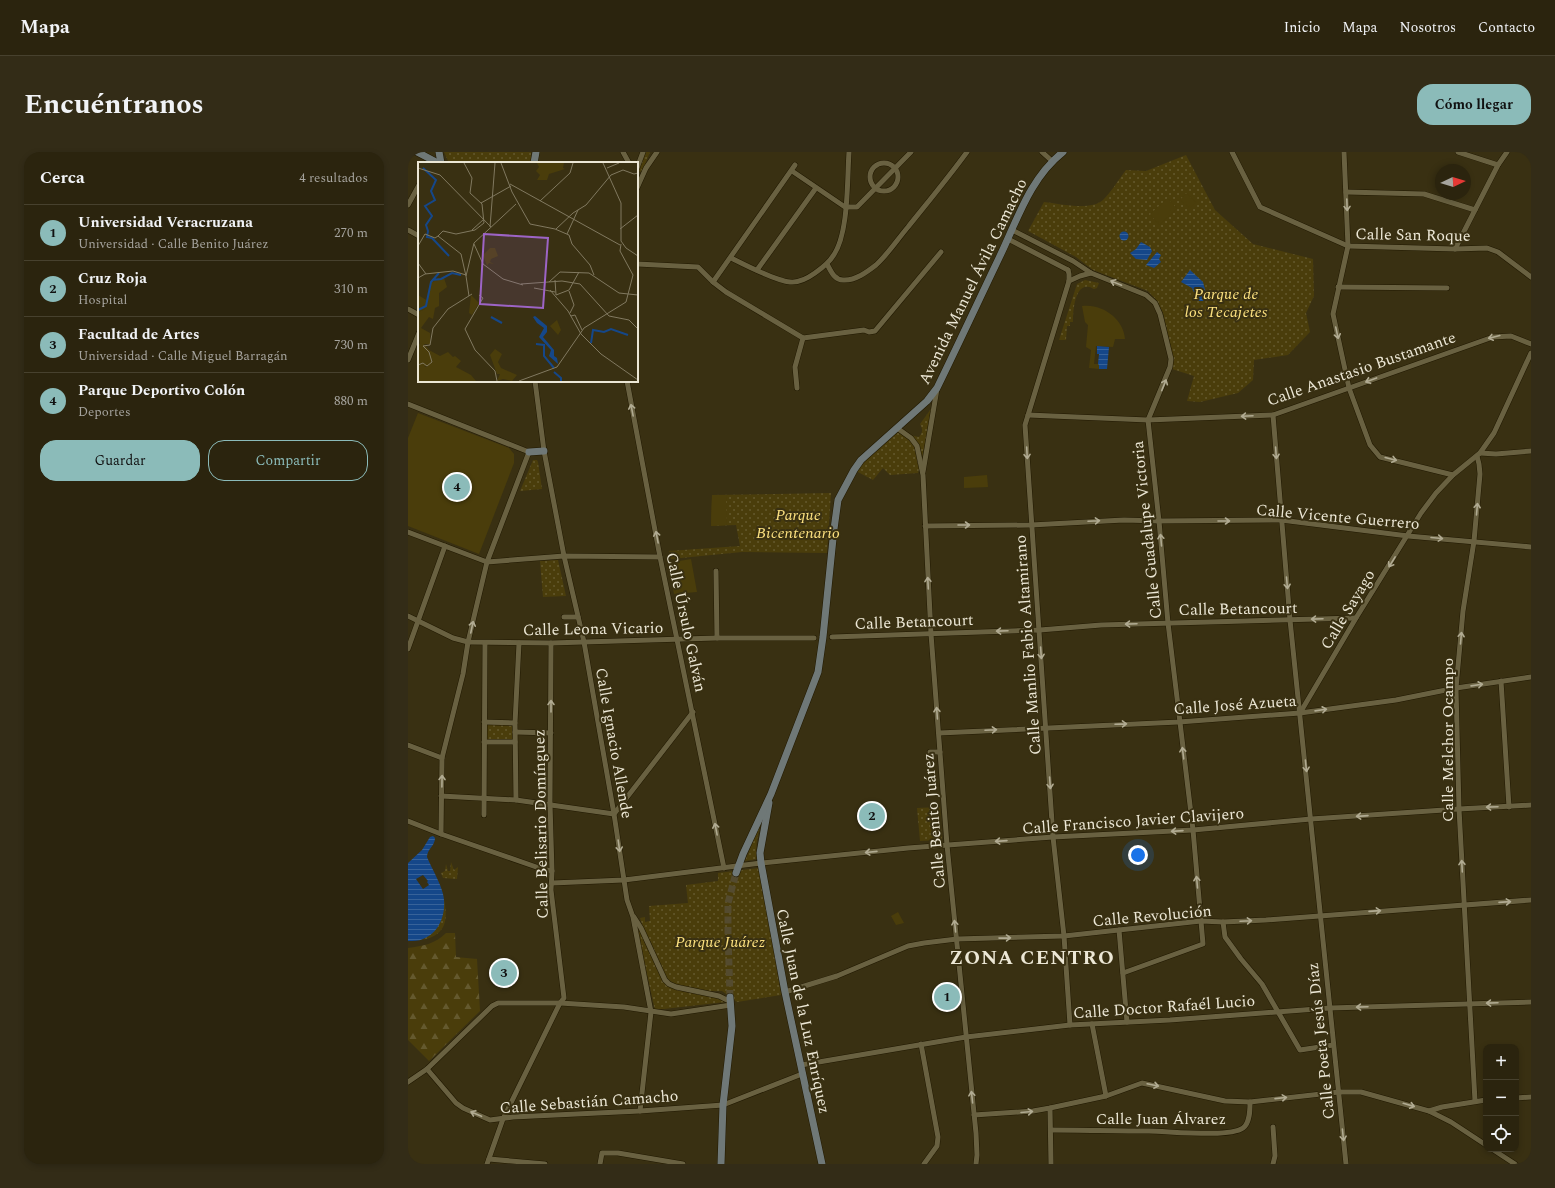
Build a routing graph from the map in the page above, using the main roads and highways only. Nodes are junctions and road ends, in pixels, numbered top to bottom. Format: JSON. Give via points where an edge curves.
{"nodes":[{"id":1,"x":430,"y":152,"type":"edge"},
{"id":2,"x":437,"y":152,"type":"edge"},
{"id":3,"x":536,"y":152,"type":"edge"},
{"id":4,"x":1063,"y":152,"type":"edge"},
{"id":5,"x":419,"y":153,"type":"edge"},
{"id":6,"x":436,"y":162,"type":"edge"},
{"id":7,"x":534,"y":162,"type":"edge"},
{"id":8,"x":544,"y":451,"type":"road end"},
{"id":9,"x":529,"y":452,"type":"road end"},
{"id":10,"x":771,"y":794,"type":"junction"},
{"id":11,"x":761,"y":863,"type":"joint"},
{"id":12,"x":737,"y":869,"type":"tunnel mouth"},
{"id":13,"x":729,"y":1000,"type":"tunnel mouth"},
{"id":14,"x":720,"y":1164,"type":"edge"},
{"id":15,"x":822,"y":1164,"type":"edge"}],
"edges":[{"from":1,"to":5,"type":"main road"},
{"from":2,"to":6,"type":"main road"},
{"from":3,"to":7,"type":"main road"},
{"from":4,"to":10,"type":"main road","name":"Avenida Manuel Ávila Camacho","via":[[1052,161],[1024,200],[937,388],[927,401],[861,460],[838,500],[818,672]]},
{"from":5,"to":6,"type":"main road"},
{"from":8,"to":9,"type":"main road"},
{"from":10,"to":11,"type":"main road","name":"Avenida Manuel Ávila Camacho","via":[[760,853]]},
{"from":10,"to":12,"type":"main road","name":"Avenida Manuel Ávila Camacho"},
{"from":11,"to":15,"type":"main road","name":"Calle Juan de la Luz Enríquez","via":[[785,992]]},
{"from":13,"to":14,"type":"main road","via":[[732,1026],[723,1105]]}]}
